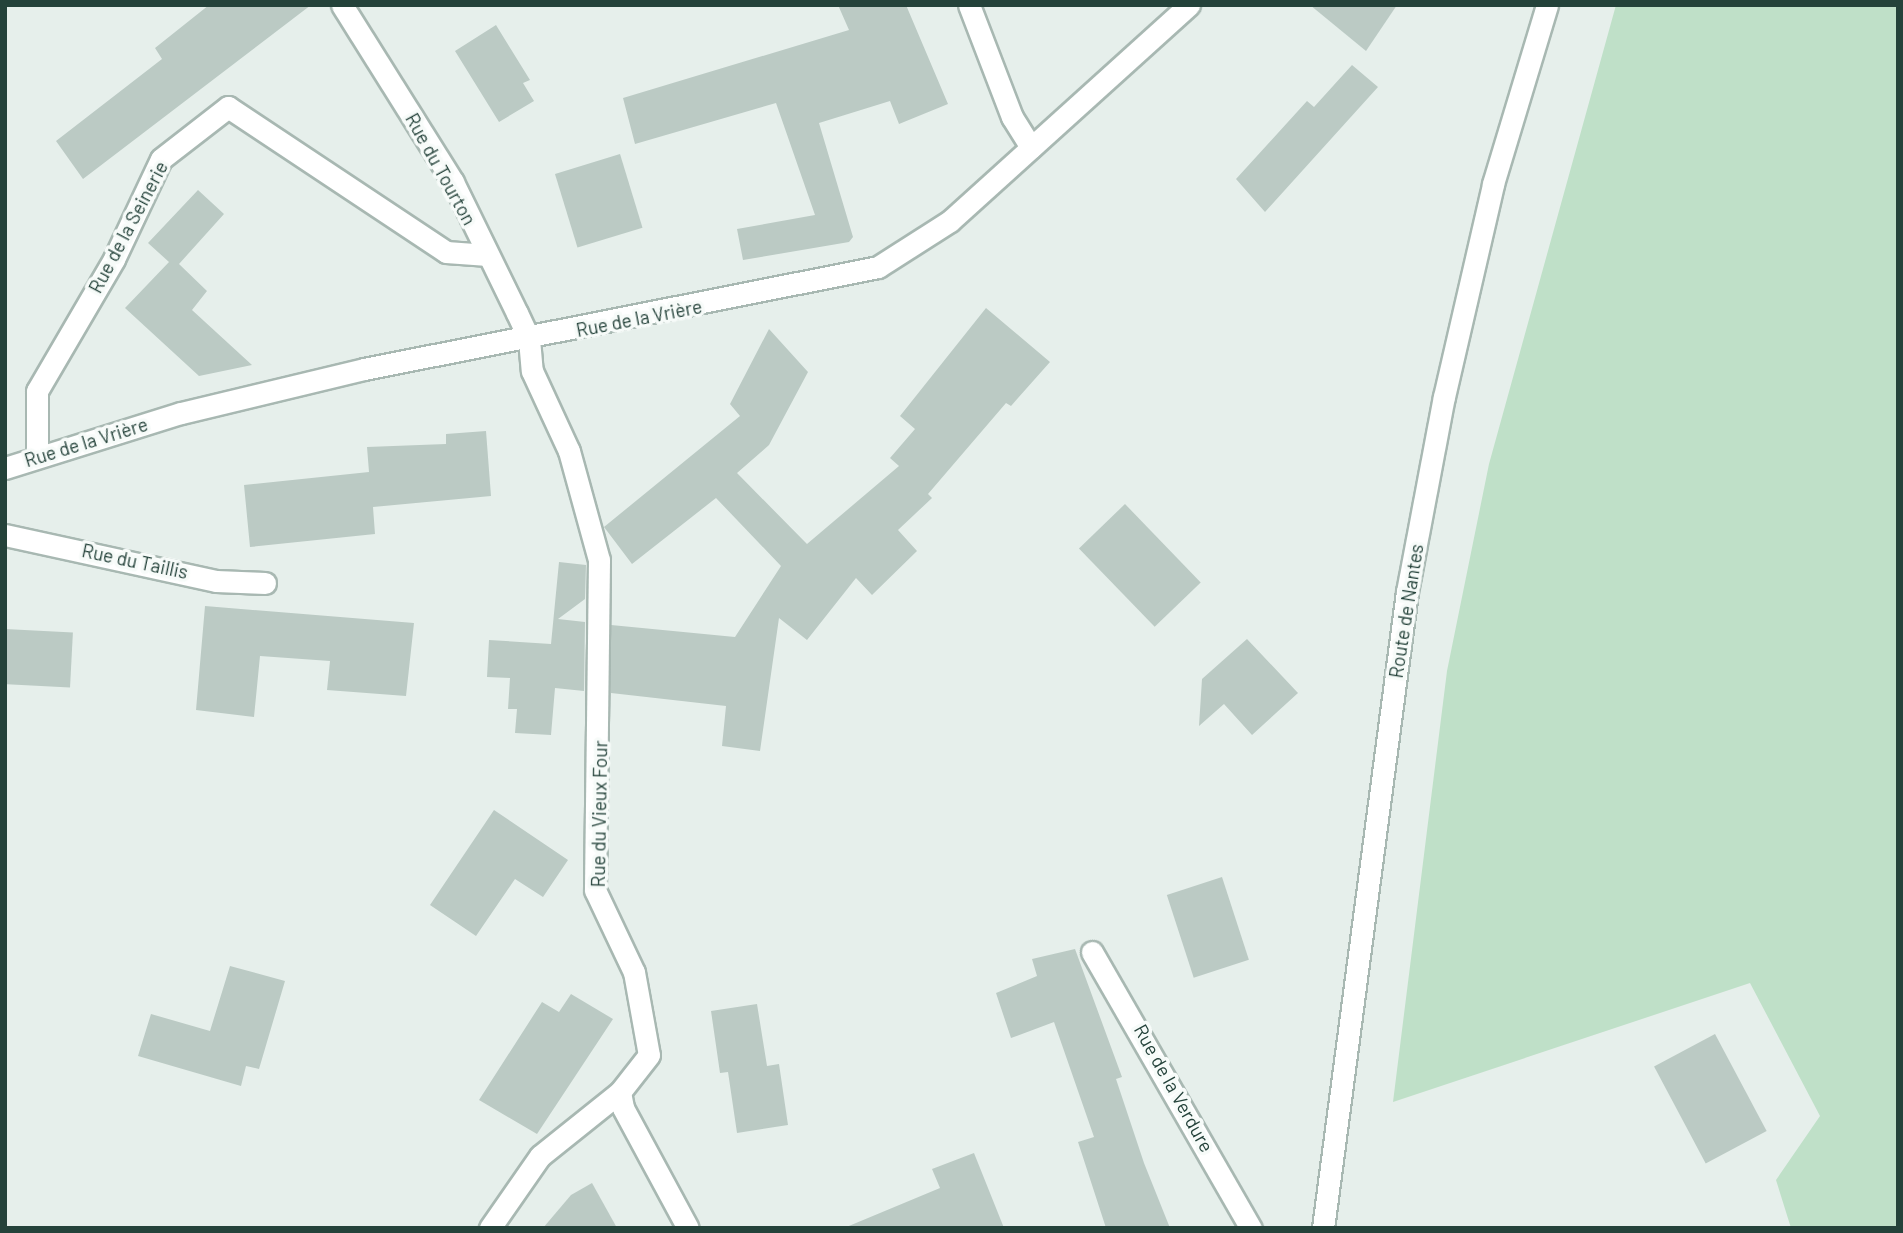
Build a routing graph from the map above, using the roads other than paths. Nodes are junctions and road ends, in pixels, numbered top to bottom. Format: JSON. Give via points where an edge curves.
{"nodes":[{"id":1,"x":342,"y":5,"type":"edge"},
{"id":2,"x":970,"y":5,"type":"edge"},
{"id":3,"x":1189,"y":5,"type":"edge"},
{"id":4,"x":1547,"y":5,"type":"edge"},
{"id":5,"x":1031,"y":148,"type":"junction"},
{"id":6,"x":488,"y":256,"type":"junction"},
{"id":7,"x":528,"y":339,"type":"junction"},
{"id":8,"x":37,"y":457,"type":"junction"},
{"id":9,"x":5,"y":468,"type":"edge"},
{"id":10,"x":5,"y":535,"type":"edge"},
{"id":11,"x":265,"y":583,"type":"dead end"},
{"id":12,"x":1092,"y":952,"type":"dead end"},
{"id":13,"x":620,"y":1092,"type":"junction"},
{"id":14,"x":490,"y":1228,"type":"edge"},
{"id":15,"x":688,"y":1228,"type":"edge"},
{"id":16,"x":1251,"y":1228,"type":"edge"},
{"id":17,"x":1323,"y":1228,"type":"edge"}],
"edges":[{"from":1,"to":6,"type":"street","name":"Rue du Tourton","via":[[453,182]]},
{"from":2,"to":5,"type":"street","via":[[1012,117]]},
{"from":3,"to":5,"type":"street","name":"Rue de la Vrière"},
{"from":4,"to":17,"type":"street","name":"Route de Nantes","via":[[1493,184],[1444,397],[1407,592]]},
{"from":5,"to":7,"type":"street","name":"Rue de la Vrière","via":[[950,221],[878,267]]},
{"from":6,"to":7,"type":"street","name":"Rue du Tourton"},
{"from":6,"to":8,"type":"street","name":"Rue de la Seinerie","via":[[446,252],[228,107],[161,159],[114,258],[37,391]]},
{"from":7,"to":8,"type":"street","name":"Rue de la Vrière","via":[[364,369],[181,413]]},
{"from":7,"to":13,"type":"street","name":"Rue du Vieux Four","via":[[532,371],[569,451],[599,560],[595,890],[634,972],[649,1055]]},
{"from":8,"to":9,"type":"street","name":"Rue de la Vrière"},
{"from":10,"to":11,"type":"street","name":"Rue du Taillis","via":[[216,581]]},
{"from":12,"to":16,"type":"street","name":"Rue de la Verdure"},
{"from":13,"to":14,"type":"street","name":"Rue du Vieux Four","via":[[540,1156]]},
{"from":13,"to":15,"type":"street","via":[[623,1108]]}]}
